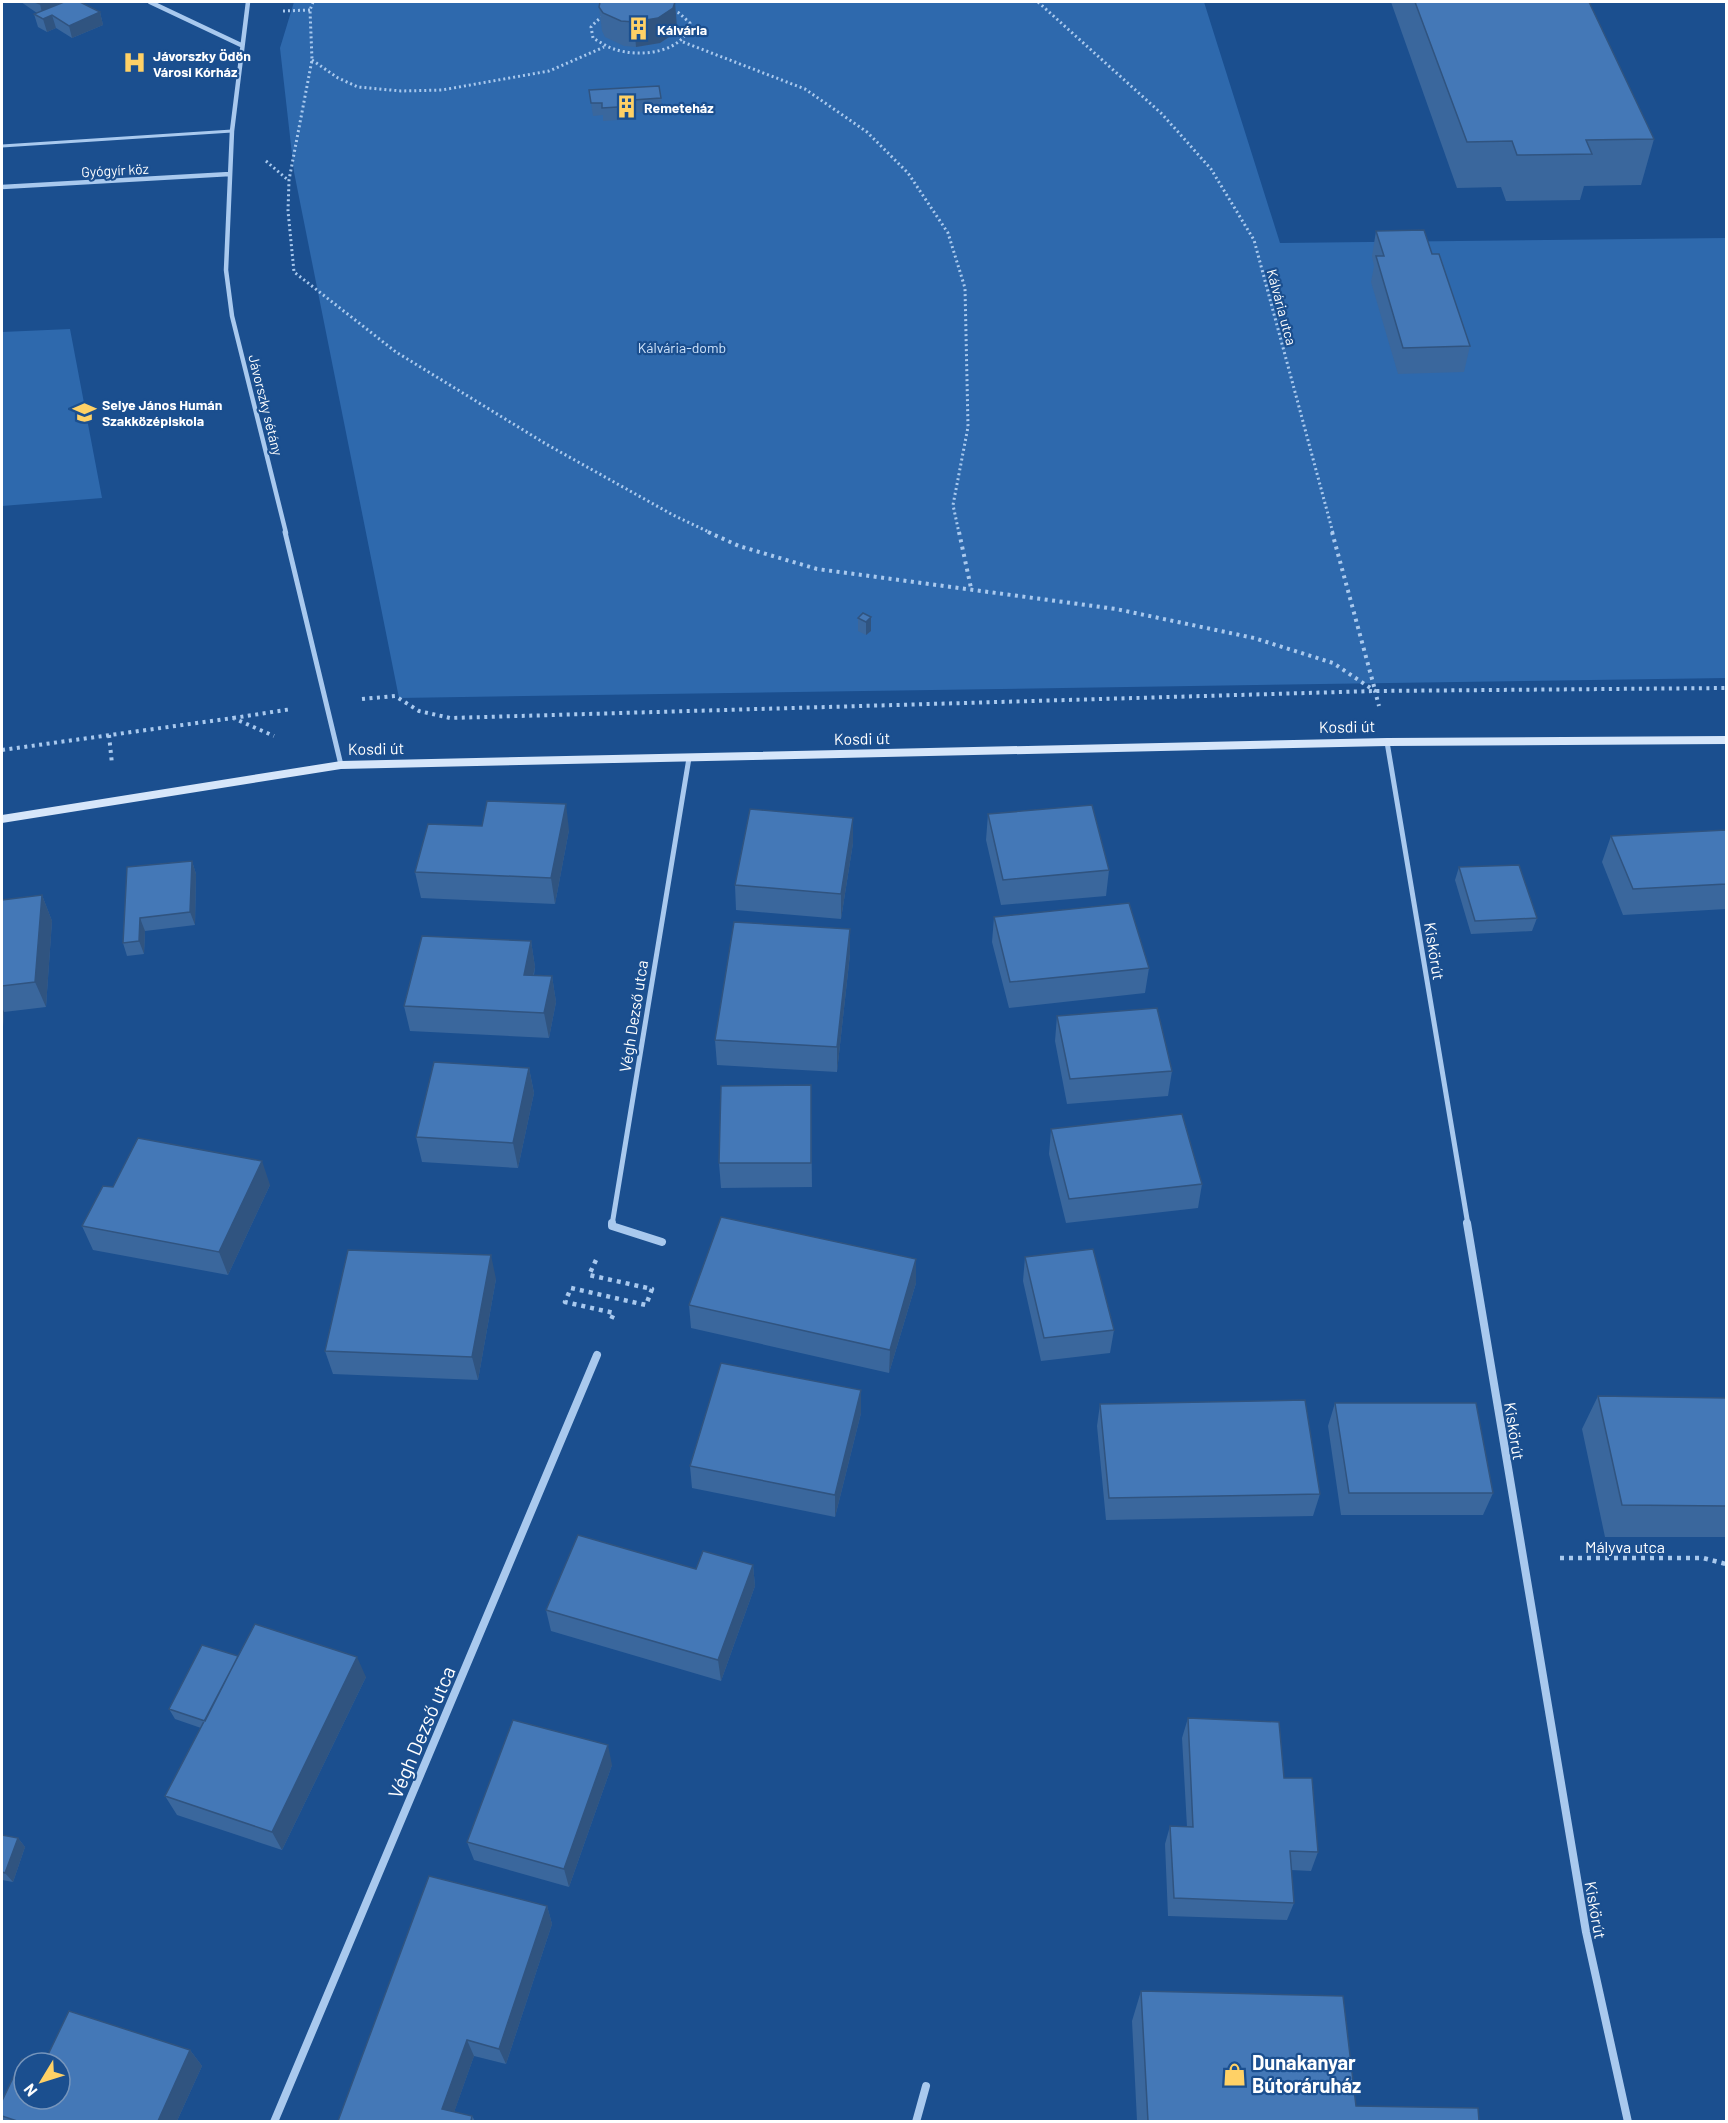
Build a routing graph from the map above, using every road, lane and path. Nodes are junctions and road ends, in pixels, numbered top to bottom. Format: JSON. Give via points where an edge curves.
{"nodes":[{"id":1,"x":150,"y":2,"type":"edge"},
{"id":2,"x":248,"y":2,"type":"edge"},
{"id":3,"x":313,"y":2,"type":"edge"},
{"id":4,"x":658,"y":2,"type":"edge"},
{"id":5,"x":1038,"y":2,"type":"edge"},
{"id":6,"x":654,"y":4,"type":"junction"},
{"id":7,"x":683,"y":42,"type":"junction"},
{"id":8,"x":241,"y":45,"type":"junction"},
{"id":9,"x":604,"y":47,"type":"junction"},
{"id":10,"x":312,"y":60,"type":"junction"},
{"id":11,"x":232,"y":131,"type":"junction"},
{"id":12,"x":2,"y":146,"type":"edge"},
{"id":13,"x":230,"y":174,"type":"junction"},
{"id":14,"x":2,"y":187,"type":"edge"},
{"id":15,"x":971,"y":588,"type":"junction"},
{"id":16,"x":1726,"y":688,"type":"edge"},
{"id":17,"x":1375,"y":691,"type":"junction"},
{"id":18,"x":328,"y":703,"type":"junction"},
{"id":19,"x":233,"y":718,"type":"junction"},
{"id":20,"x":276,"y":737,"type":"dead end"},
{"id":21,"x":1726,"y":740,"type":"edge"},
{"id":22,"x":1387,"y":742,"type":"junction"},
{"id":23,"x":2,"y":750,"type":"edge"},
{"id":24,"x":689,"y":758,"type":"junction"},
{"id":25,"x":340,"y":765,"type":"junction"},
{"id":26,"x":2,"y":819,"type":"edge"},
{"id":27,"x":662,"y":1242,"type":"dead end"},
{"id":28,"x":589,"y":1275,"type":"dead end"},
{"id":29,"x":571,"y":1288,"type":"dead end"},
{"id":30,"x":597,"y":1355,"type":"dead end"},
{"id":31,"x":1522,"y":1558,"type":"junction"},
{"id":32,"x":1726,"y":1564,"type":"edge"},
{"id":33,"x":926,"y":2086,"type":"dead end"},
{"id":34,"x":274,"y":2121,"type":"edge"},
{"id":35,"x":916,"y":2121,"type":"edge"},
{"id":36,"x":1628,"y":2121,"type":"edge"}],
"edges":[{"from":1,"to":8,"type":"street"},
{"from":2,"to":8,"type":"street","name":"Jávorszky sétány"},
{"from":3,"to":10,"type":"path","via":[[309,10]]},
{"from":4,"to":6,"type":"path"},
{"from":5,"to":17,"type":"path","name":"Kálvária utca","via":[[1162,114],[1211,169],[1254,240]]},
{"from":6,"to":7,"type":"path","via":[[681,12],[689,19],[692,27]]},
{"from":6,"to":9,"type":"path","via":[[623,7],[598,17],[591,27],[593,38]]},
{"from":7,"to":9,"type":"path","via":[[654,53],[636,54]]},
{"from":7,"to":15,"type":"path","via":[[805,89],[867,132],[908,173],[948,233],[965,288],[968,427],[953,505]]},
{"from":8,"to":11,"type":"street","name":"Jávorszky sétány"},
{"from":9,"to":10,"type":"path","via":[[549,71],[442,90],[358,87]]},
{"from":10,"to":15,"type":"path","via":[[289,180],[294,272],[396,352],[566,455],[739,546],[817,569]]},
{"from":11,"to":12,"type":"lane"},
{"from":11,"to":13,"type":"street","name":"Jávorszky sétány"},
{"from":13,"to":14,"type":"street","name":"Gyógyír köz"},
{"from":13,"to":18,"type":"street","name":"Jávorszky sétány","via":[[226,270],[232,316]]},
{"from":15,"to":17,"type":"path","via":[[1116,609],[1254,638],[1333,663]]},
{"from":16,"to":17,"type":"path"},
{"from":17,"to":18,"type":"path","via":[[450,718],[419,711],[395,696]]},
{"from":17,"to":22,"type":"path","name":"Kálvária utca"},
{"from":18,"to":19,"type":"path"},
{"from":18,"to":25,"type":"street","name":"Jávorszky sétány"},
{"from":19,"to":20,"type":"path"},
{"from":19,"to":23,"type":"path"},
{"from":21,"to":22,"type":"street","name":"Kosdi út"},
{"from":22,"to":24,"type":"street","name":"Kosdi út"},
{"from":22,"to":31,"type":"street","name":"Kiskörút"},
{"from":24,"to":25,"type":"street","name":"Kosdi út"},
{"from":24,"to":27,"type":"street","name":"Végh Dezső utca","via":[[612,1226]]},
{"from":25,"to":26,"type":"street","name":"Kosdi út"},
{"from":28,"to":29,"type":"path","via":[[652,1290],[646,1305]]},
{"from":30,"to":34,"type":"street","name":"Végh Dezső utca"},
{"from":31,"to":32,"type":"path","name":"Mályva utca","via":[[1703,1558]]},
{"from":31,"to":36,"type":"street","name":"Kiskörút","via":[[1586,1932]]},
{"from":33,"to":35,"type":"street"}]}
